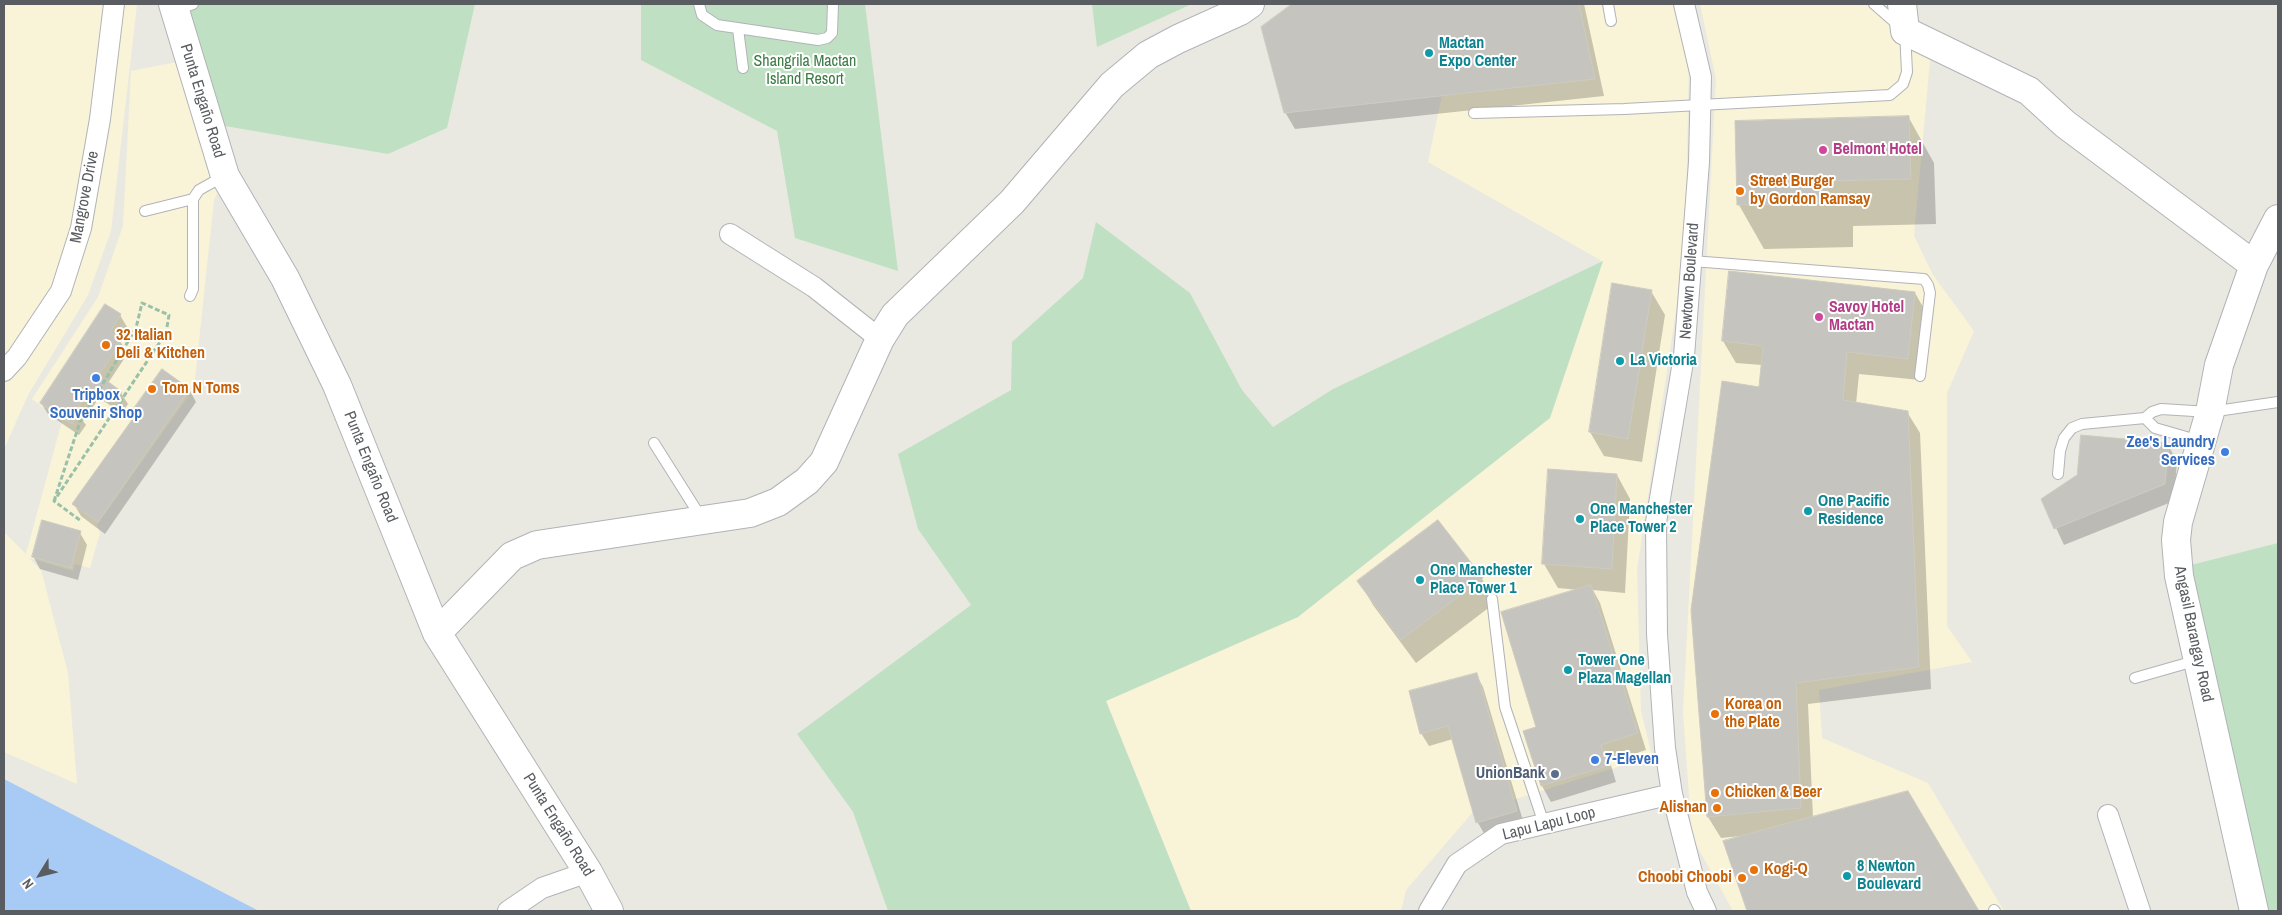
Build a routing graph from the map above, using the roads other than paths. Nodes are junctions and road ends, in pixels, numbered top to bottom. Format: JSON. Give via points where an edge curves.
{"nodes":[{"id":1,"x":114,"y":4,"type":"edge"},
{"id":2,"x":699,"y":4,"type":"edge"},
{"id":3,"x":833,"y":4,"type":"edge"},
{"id":4,"x":1250,"y":4,"type":"edge"},
{"id":5,"x":1608,"y":4,"type":"edge"},
{"id":6,"x":1684,"y":4,"type":"edge"},
{"id":7,"x":1874,"y":4,"type":"edge"},
{"id":8,"x":1902,"y":4,"type":"edge"},
{"id":9,"x":181,"y":6,"type":"edge"},
{"id":10,"x":1611,"y":22,"type":"dead end"},
{"id":11,"x":738,"y":29,"type":"junction"},
{"id":12,"x":1905,"y":31,"type":"junction"},
{"id":13,"x":743,"y":68,"type":"dead end"},
{"id":14,"x":1700,"y":105,"type":"junction"},
{"id":15,"x":1474,"y":113,"type":"dead end"},
{"id":16,"x":225,"y":176,"type":"junction"},
{"id":17,"x":193,"y":199,"type":"junction"},
{"id":18,"x":145,"y":211,"type":"dead end"},
{"id":19,"x":2278,"y":218,"type":"edge"},
{"id":20,"x":730,"y":234,"type":"dead end"},
{"id":21,"x":1692,"y":261,"type":"junction"},
{"id":22,"x":2254,"y":265,"type":"junction"},
{"id":23,"x":190,"y":296,"type":"dead end"},
{"id":24,"x":880,"y":339,"type":"junction"},
{"id":25,"x":4,"y":371,"type":"edge"},
{"id":26,"x":1920,"y":376,"type":"dead end"},
{"id":27,"x":2278,"y":402,"type":"edge"},
{"id":28,"x":2210,"y":412,"type":"junction"},
{"id":29,"x":2146,"y":418,"type":"junction"},
{"id":30,"x":2201,"y":441,"type":"junction"},
{"id":31,"x":654,"y":443,"type":"dead end"},
{"id":32,"x":2058,"y":474,"type":"dead end"},
{"id":33,"x":702,"y":520,"type":"junction"},
{"id":34,"x":1492,"y":599,"type":"dead end"},
{"id":35,"x":437,"y":633,"type":"junction"},
{"id":36,"x":2198,"y":660,"type":"junction"},
{"id":37,"x":2135,"y":678,"type":"dead end"},
{"id":38,"x":1672,"y":794,"type":"junction"},
{"id":39,"x":2108,"y":815,"type":"dead end"},
{"id":40,"x":1544,"y":824,"type":"junction"},
{"id":41,"x":588,"y":872,"type":"junction"},
{"id":42,"x":508,"y":911,"type":"edge"},
{"id":43,"x":610,"y":911,"type":"edge"},
{"id":44,"x":1429,"y":911,"type":"edge"},
{"id":45,"x":1706,"y":911,"type":"edge"},
{"id":46,"x":2140,"y":911,"type":"edge"},
{"id":47,"x":2254,"y":911,"type":"edge"}],
"edges":[{"from":1,"to":25,"type":"street","name":"Mangrove Drive","via":[[100,119],[81,228],[61,290]]},
{"from":2,"to":11,"type":"lane","via":[[702,14],[711,23]]},
{"from":3,"to":11,"type":"lane","via":[[833,29],[823,40]]},
{"from":4,"to":24,"type":"street","via":[[1148,55],[1112,86],[1012,202],[895,315]]},
{"from":5,"to":10,"type":"lane"},
{"from":6,"to":14,"type":"street","name":"Newtown Boulevard","via":[[1701,77]]},
{"from":7,"to":12,"type":"lane"},
{"from":8,"to":12,"type":"street"},
{"from":9,"to":16,"type":"street","name":"Punta Engaño Road"},
{"from":11,"to":13,"type":"lane"},
{"from":12,"to":14,"type":"lane","via":[[1907,72],[1903,84],[1890,95]]},
{"from":12,"to":22,"type":"street","via":[[2029,91],[2065,124]]},
{"from":14,"to":15,"type":"lane"},
{"from":14,"to":21,"type":"street","name":"Newtown Boulevard"},
{"from":16,"to":17,"type":"lane","via":[[199,190]]},
{"from":16,"to":35,"type":"street","name":"Punta Engaño Road","via":[[285,278],[337,385]]},
{"from":17,"to":18,"type":"lane"},
{"from":17,"to":23,"type":"lane","via":[[193,289]]},
{"from":19,"to":22,"type":"street","name":"Angasil Barangay Road"},
{"from":20,"to":24,"type":"street","via":[[814,287]]},
{"from":21,"to":26,"type":"lane","via":[[1924,280],[1930,293]]},
{"from":21,"to":38,"type":"street","name":"Newtown Boulevard","via":[[1684,356],[1656,522],[1657,634],[1665,748]]},
{"from":22,"to":28,"type":"street","name":"Angasil Barangay Road","via":[[2219,365]]},
{"from":24,"to":33,"type":"street","via":[[824,462],[807,481],[778,502],[750,513]]},
{"from":27,"to":28,"type":"lane"},
{"from":28,"to":29,"type":"lane","via":[[2161,409]]},
{"from":28,"to":30,"type":"street","name":"Angasil Barangay Road"},
{"from":29,"to":30,"type":"lane","via":[[2155,428]]},
{"from":29,"to":32,"type":"lane","via":[[2082,424],[2072,428],[2060,451]]},
{"from":30,"to":36,"type":"street","name":"Angasil Barangay Road","via":[[2176,540],[2179,576]]},
{"from":31,"to":33,"type":"lane"},
{"from":33,"to":35,"type":"street","via":[[537,545],[512,556]]},
{"from":34,"to":40,"type":"lane","via":[[1505,707]]},
{"from":35,"to":41,"type":"street","name":"Punta Engaño Road"},
{"from":36,"to":37,"type":"lane"},
{"from":36,"to":47,"type":"street","name":"Angasil Barangay Road"},
{"from":38,"to":40,"type":"street","name":"Lapu Lapu Loop"},
{"from":38,"to":45,"type":"street","name":"Newtown Boulevard","via":[[1697,892]]},
{"from":39,"to":46,"type":"street"},
{"from":40,"to":44,"type":"street","name":"Lapu Lapu Loop","via":[[1501,834],[1457,864]]},
{"from":41,"to":42,"type":"street","via":[[542,888]]},
{"from":41,"to":43,"type":"street","name":"Punta Engaño Road"}]}
